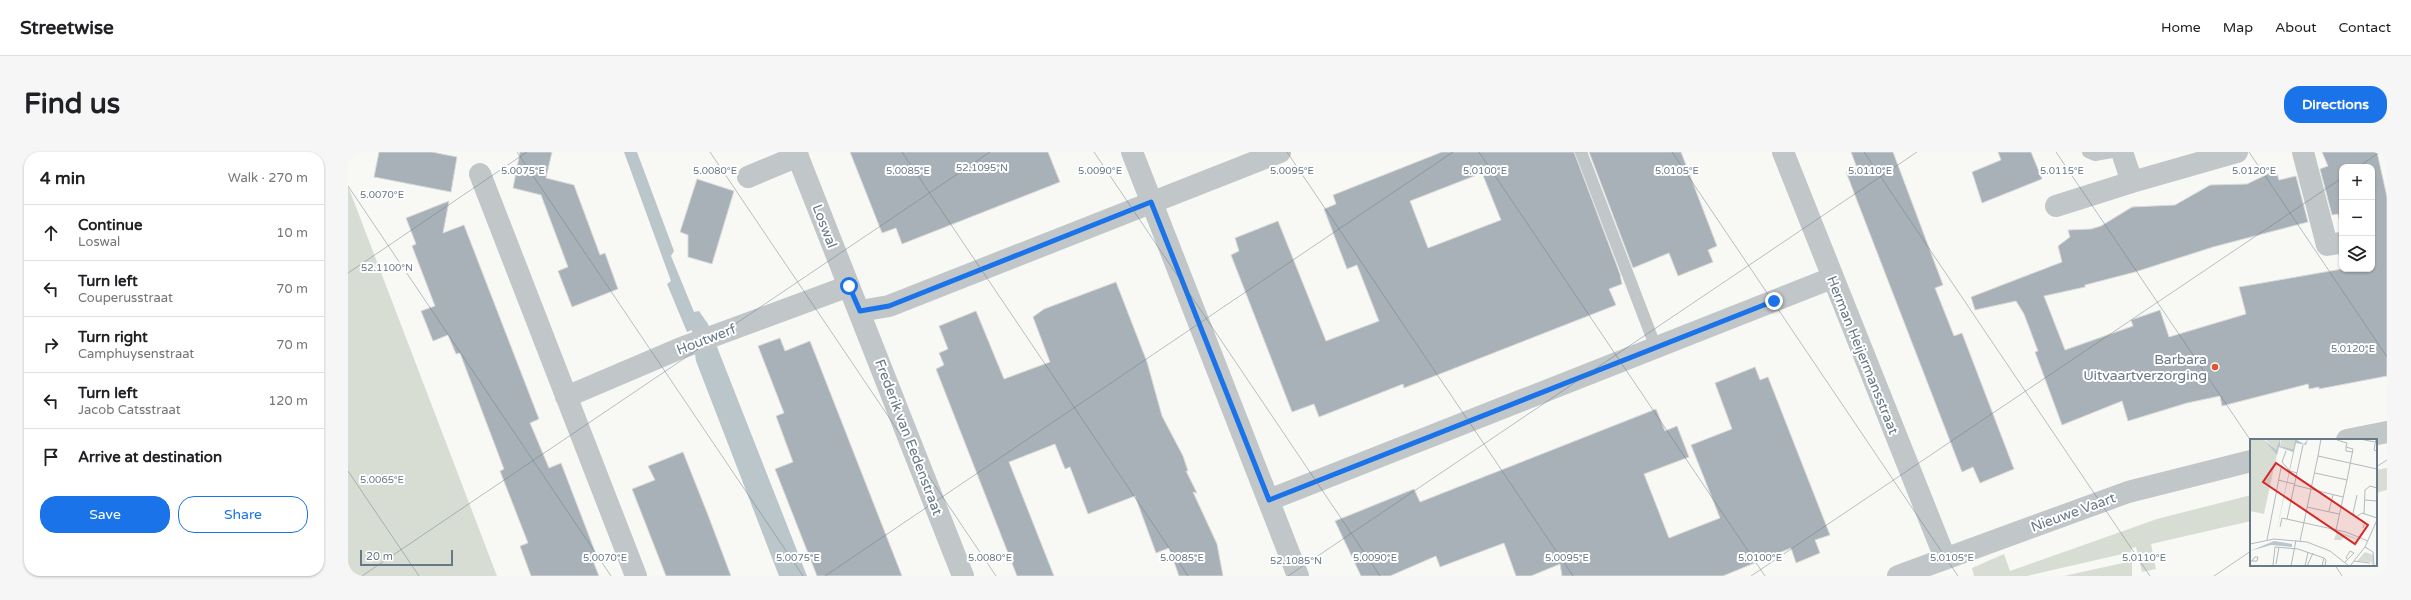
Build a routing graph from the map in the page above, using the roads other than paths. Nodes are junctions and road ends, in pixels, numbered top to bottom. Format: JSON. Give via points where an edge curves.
{"nodes":[{"id":1,"x":1132,"y":152,"type":"edge"},
{"id":2,"x":1280,"y":152,"type":"edge"},
{"id":3,"x":1581,"y":152,"type":"edge"},
{"id":4,"x":1783,"y":152,"type":"edge"},
{"id":5,"x":2088,"y":152,"type":"edge"},
{"id":6,"x":2112,"y":152,"type":"edge"},
{"id":7,"x":2122,"y":152,"type":"edge"},
{"id":8,"x":2237,"y":152,"type":"edge"},
{"id":9,"x":2303,"y":152,"type":"edge"},
{"id":10,"x":797,"y":154,"type":"edge"},
{"id":11,"x":480,"y":174,"type":"dead end"},
{"id":12,"x":748,"y":177,"type":"dead end"},
{"id":13,"x":2132,"y":182,"type":"junction"},
{"id":14,"x":1151,"y":202,"type":"junction"},
{"id":15,"x":2056,"y":206,"type":"dead end"},
{"id":16,"x":2339,"y":243,"type":"edge"},
{"id":17,"x":1832,"y":278,"type":"junction"},
{"id":18,"x":854,"y":299,"type":"junction"},
{"id":19,"x":1656,"y":348,"type":"junction"},
{"id":20,"x":566,"y":397,"type":"junction"},
{"id":21,"x":2387,"y":432,"type":"edge"},
{"id":22,"x":2352,"y":439,"type":"edge"},
{"id":23,"x":2250,"y":461,"type":"edge"},
{"id":24,"x":1269,"y":500,"type":"junction"},
{"id":25,"x":1946,"y":558,"type":"junction"},
{"id":26,"x":636,"y":576,"type":"edge"},
{"id":27,"x":963,"y":576,"type":"edge"},
{"id":28,"x":1298,"y":576,"type":"edge"},
{"id":29,"x":1898,"y":576,"type":"edge"}],
"edges":[{"from":1,"to":14,"type":"street"},
{"from":2,"to":14,"type":"street","name":"Houtwerf"},
{"from":3,"to":19,"type":"lane"},
{"from":4,"to":17,"type":"street","name":"Herman Heijermansstraat"},
{"from":5,"to":6,"type":"lane","via":[[2095,155]]},
{"from":7,"to":13,"type":"street"},
{"from":8,"to":13,"type":"street"},
{"from":9,"to":16,"type":"street","via":[[2327,245]]},
{"from":10,"to":12,"type":"street"},
{"from":10,"to":18,"type":"street","name":"Loswal"},
{"from":11,"to":20,"type":"street"},
{"from":13,"to":15,"type":"street"},
{"from":14,"to":18,"type":"street","name":"Houtwerf","via":[[889,306]]},
{"from":14,"to":24,"type":"street"},
{"from":17,"to":19,"type":"street"},
{"from":17,"to":25,"type":"street","name":"Herman Heijermansstraat"},
{"from":18,"to":20,"type":"street","name":"Houtwerf","via":[[725,332]]},
{"from":18,"to":27,"type":"street","name":"Frederik van Eedenstraat"},
{"from":19,"to":24,"type":"street"},
{"from":20,"to":26,"type":"street"},
{"from":21,"to":22,"type":"street"},
{"from":23,"to":25,"type":"street","name":"Nieuwe Vaart","via":[[2128,492]]},
{"from":24,"to":28,"type":"street"},
{"from":25,"to":29,"type":"street","name":"Nieuwe Vaart"}]}
